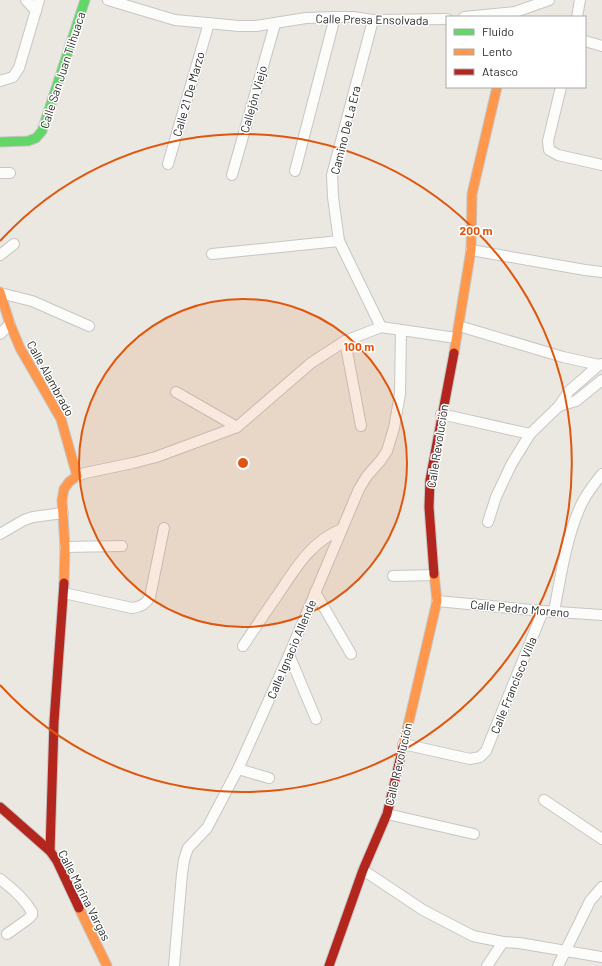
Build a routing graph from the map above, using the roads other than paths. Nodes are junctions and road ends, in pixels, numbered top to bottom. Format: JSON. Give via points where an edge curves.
{"nodes":[{"id":1,"x":26,"y":0,"type":"edge"},
{"id":2,"x":39,"y":0,"type":"edge"},
{"id":3,"x":85,"y":0,"type":"edge"},
{"id":4,"x":108,"y":0,"type":"edge"},
{"id":5,"x":549,"y":0,"type":"edge"},
{"id":6,"x":580,"y":0,"type":"edge"},
{"id":7,"x":36,"y":11,"type":"junction"},
{"id":8,"x":514,"y":14,"type":"edge"},
{"id":9,"x":335,"y":16,"type":"junction"},
{"id":10,"x":481,"y":16,"type":"edge"},
{"id":11,"x":577,"y":16,"type":"edge"},
{"id":12,"x":446,"y":19,"type":"edge"},
{"id":13,"x":372,"y":20,"type":"junction"},
{"id":14,"x":208,"y":23,"type":"junction"},
{"id":15,"x":275,"y":24,"type":"junction"},
{"id":16,"x":586,"y":41,"type":"edge"},
{"id":17,"x":602,"y":46,"type":"edge"},
{"id":18,"x":1,"y":80,"type":"edge"},
{"id":19,"x":497,"y":88,"type":"edge"},
{"id":20,"x":562,"y":88,"type":"edge"},
{"id":21,"x":0,"y":142,"type":"edge"},
{"id":22,"x":168,"y":164,"type":"dead end"},
{"id":23,"x":602,"y":165,"type":"edge"},
{"id":24,"x":296,"y":171,"type":"dead end"},
{"id":25,"x":232,"y":175,"type":"dead end"},
{"id":26,"x":339,"y":241,"type":"junction"},
{"id":27,"x":14,"y":244,"type":"dead end"},
{"id":28,"x":471,"y":250,"type":"junction"},
{"id":29,"x":212,"y":254,"type":"dead end"},
{"id":30,"x":0,"y":256,"type":"edge"},
{"id":31,"x":602,"y":272,"type":"edge"},
{"id":32,"x":0,"y":293,"type":"edge"},
{"id":33,"x":10,"y":324,"type":"junction"},
{"id":34,"x":89,"y":326,"type":"dead end"},
{"id":35,"x":459,"y":326,"type":"junction"},
{"id":36,"x":381,"y":327,"type":"junction"},
{"id":37,"x":401,"y":330,"type":"junction"},
{"id":38,"x":0,"y":334,"type":"edge"},
{"id":39,"x":456,"y":338,"type":"junction"},
{"id":40,"x":345,"y":341,"type":"junction"},
{"id":41,"x":601,"y":364,"type":"edge"},
{"id":42,"x":602,"y":380,"type":"edge"},
{"id":43,"x":176,"y":392,"type":"dead end"},
{"id":44,"x":559,"y":406,"type":"junction"},
{"id":45,"x":441,"y":414,"type":"junction"},
{"id":46,"x":237,"y":426,"type":"junction"},
{"id":47,"x":361,"y":426,"type":"dead end"},
{"id":48,"x":530,"y":434,"type":"junction"},
{"id":49,"x":602,"y":474,"type":"edge"},
{"id":50,"x":77,"y":476,"type":"junction"},
{"id":51,"x":63,"y":513,"type":"junction"},
{"id":52,"x":488,"y":522,"type":"dead end"},
{"id":53,"x":164,"y":528,"type":"dead end"},
{"id":54,"x":342,"y":529,"type":"junction"},
{"id":55,"x":0,"y":534,"type":"edge"},
{"id":56,"x":122,"y":546,"type":"dead end"},
{"id":57,"x":65,"y":547,"type":"junction"},
{"id":58,"x":434,"y":575,"type":"junction"},
{"id":59,"x":393,"y":576,"type":"dead end"},
{"id":60,"x":315,"y":592,"type":"junction"},
{"id":61,"x":64,"y":593,"type":"junction"},
{"id":62,"x":437,"y":601,"type":"junction"},
{"id":63,"x":548,"y":611,"type":"junction"},
{"id":64,"x":602,"y":615,"type":"edge"},
{"id":65,"x":243,"y":646,"type":"dead end"},
{"id":66,"x":351,"y":654,"type":"dead end"},
{"id":67,"x":289,"y":655,"type":"junction"},
{"id":68,"x":316,"y":719,"type":"dead end"},
{"id":69,"x":403,"y":744,"type":"junction"},
{"id":70,"x":238,"y":769,"type":"junction"},
{"id":71,"x":269,"y":778,"type":"dead end"},
{"id":72,"x":544,"y":800,"type":"dead end"},
{"id":73,"x":0,"y":807,"type":"edge"},
{"id":74,"x":387,"y":814,"type":"junction"},
{"id":75,"x":474,"y":834,"type":"dead end"},
{"id":76,"x":602,"y":838,"type":"edge"},
{"id":77,"x":50,"y":851,"type":"junction"},
{"id":78,"x":363,"y":870,"type":"junction"},
{"id":79,"x":0,"y":879,"type":"edge"},
{"id":80,"x":602,"y":887,"type":"edge"},
{"id":81,"x":6,"y":934,"type":"dead end"},
{"id":82,"x":503,"y":942,"type":"junction"},
{"id":83,"x":565,"y":951,"type":"junction"},
{"id":84,"x":602,"y":957,"type":"edge"},
{"id":85,"x":107,"y":966,"type":"edge"},
{"id":86,"x":174,"y":966,"type":"edge"},
{"id":87,"x":329,"y":966,"type":"edge"},
{"id":88,"x":487,"y":966,"type":"edge"},
{"id":89,"x":558,"y":966,"type":"edge"}],
"edges":[{"from":1,"to":7,"type":"street"},
{"from":2,"to":7,"type":"street"},
{"from":3,"to":21,"type":"street","name":"Calle San Juan Tlihuaca","via":[[42,131],[36,138],[28,141]]},
{"from":4,"to":14,"type":"street","name":"Calle Presa Ensolvada","via":[[175,20]]},
{"from":5,"to":8,"type":"street"},
{"from":6,"to":11,"type":"street"},
{"from":7,"to":18,"type":"street","via":[[19,68],[13,77]]},
{"from":8,"to":10,"type":"street"},
{"from":9,"to":13,"type":"street","name":"Calle Presa Ensolvada"},
{"from":9,"to":15,"type":"street","name":"Calle Presa Ensolvada"},
{"from":9,"to":24,"type":"street"},
{"from":12,"to":13,"type":"street","name":"Calle Presa Ensolvada"},
{"from":13,"to":26,"type":"street","name":"Camino De La Era","via":[[332,175]]},
{"from":14,"to":15,"type":"street","name":"Calle Presa Ensolvada","via":[[256,26]]},
{"from":14,"to":22,"type":"street","name":"Calle 21 De Marzo"},
{"from":15,"to":25,"type":"street","name":"Callejón Viejo"},
{"from":16,"to":17,"type":"street"},
{"from":19,"to":28,"type":"street","name":"Calle Revolución","via":[[472,194]]},
{"from":20,"to":23,"type":"street","via":[[548,141],[549,150],[558,155]]},
{"from":26,"to":29,"type":"street"},
{"from":26,"to":36,"type":"street","name":"Camino De La Era"},
{"from":27,"to":30,"type":"street"},
{"from":28,"to":31,"type":"street"},
{"from":28,"to":35,"type":"street","name":"Calle Revolución"},
{"from":32,"to":33,"type":"street","name":"Calle Alambrado"},
{"from":32,"to":34,"type":"street","via":[[32,300]]},
{"from":33,"to":38,"type":"street"},
{"from":33,"to":50,"type":"street","name":"Calle Alambrado","via":[[20,348],[61,419]]},
{"from":35,"to":39,"type":"street","name":"Calle Revolución"},
{"from":35,"to":41,"type":"street","via":[[563,357]]},
{"from":36,"to":37,"type":"street"},
{"from":36,"to":40,"type":"street"},
{"from":37,"to":39,"type":"street"},
{"from":37,"to":54,"type":"street","name":"Calle Ignacio Allende","via":[[400,394],[394,428],[387,451],[359,489]]},
{"from":39,"to":45,"type":"street","name":"Calle Revolución"},
{"from":40,"to":46,"type":"street","via":[[311,363]]},
{"from":40,"to":47,"type":"street"},
{"from":41,"to":44,"type":"street","via":[[569,391]]},
{"from":42,"to":44,"type":"street","via":[[576,401]]},
{"from":43,"to":46,"type":"street"},
{"from":44,"to":48,"type":"street"},
{"from":45,"to":48,"type":"street"},
{"from":45,"to":58,"type":"street","name":"Calle Revolución","via":[[430,480],[429,507]]},
{"from":46,"to":50,"type":"street","via":[[156,457]]},
{"from":48,"to":52,"type":"street","via":[[496,497]]},
{"from":49,"to":63,"type":"street","name":"Calle Francisco Villa","via":[[581,504]]},
{"from":50,"to":51,"type":"street","via":[[64,489]]},
{"from":51,"to":55,"type":"street","via":[[24,520]]},
{"from":51,"to":57,"type":"street"},
{"from":53,"to":61,"type":"street","via":[[150,597],[143,606],[132,608]]},
{"from":54,"to":60,"type":"street","name":"Calle Ignacio Allende"},
{"from":54,"to":65,"type":"street","via":[[317,543],[302,558]]},
{"from":56,"to":57,"type":"street"},
{"from":57,"to":61,"type":"street"},
{"from":58,"to":59,"type":"street"},
{"from":58,"to":62,"type":"street","name":"Calle Revolución"},
{"from":60,"to":66,"type":"street"},
{"from":60,"to":67,"type":"street","name":"Calle Ignacio Allende"},
{"from":61,"to":77,"type":"street","via":[[54,722]]},
{"from":62,"to":63,"type":"street","name":"Calle Pedro Moreno"},
{"from":62,"to":69,"type":"street","name":"Calle Revolución"},
{"from":63,"to":64,"type":"street","name":"Calle Pedro Moreno"},
{"from":63,"to":69,"type":"street","name":"Calle Francisco Villa","via":[[486,751],[480,757],[470,759]]},
{"from":67,"to":68,"type":"street"},
{"from":67,"to":70,"type":"street","name":"Calle Ignacio Allende"},
{"from":69,"to":74,"type":"street","name":"Calle Revolución"},
{"from":70,"to":71,"type":"street"},
{"from":70,"to":86,"type":"street","name":"Calle Ignacio Allende","via":[[207,828],[188,848],[184,860]]},
{"from":72,"to":76,"type":"street"},
{"from":73,"to":77,"type":"street","name":"Calle Marina Vargas"},
{"from":74,"to":75,"type":"street"},
{"from":74,"to":78,"type":"street","name":"Calle Revolución"},
{"from":77,"to":85,"type":"street","name":"Calle Marina Vargas"},
{"from":78,"to":82,"type":"street","via":[[423,910],[473,936]]},
{"from":78,"to":87,"type":"street","name":"Calle Revolución"},
{"from":79,"to":81,"type":"street","via":[[23,899],[32,912],[28,919]]},
{"from":80,"to":83,"type":"street","via":[[590,901]]},
{"from":82,"to":83,"type":"street"},
{"from":82,"to":88,"type":"street"},
{"from":83,"to":84,"type":"street"},
{"from":83,"to":89,"type":"street"}]}
